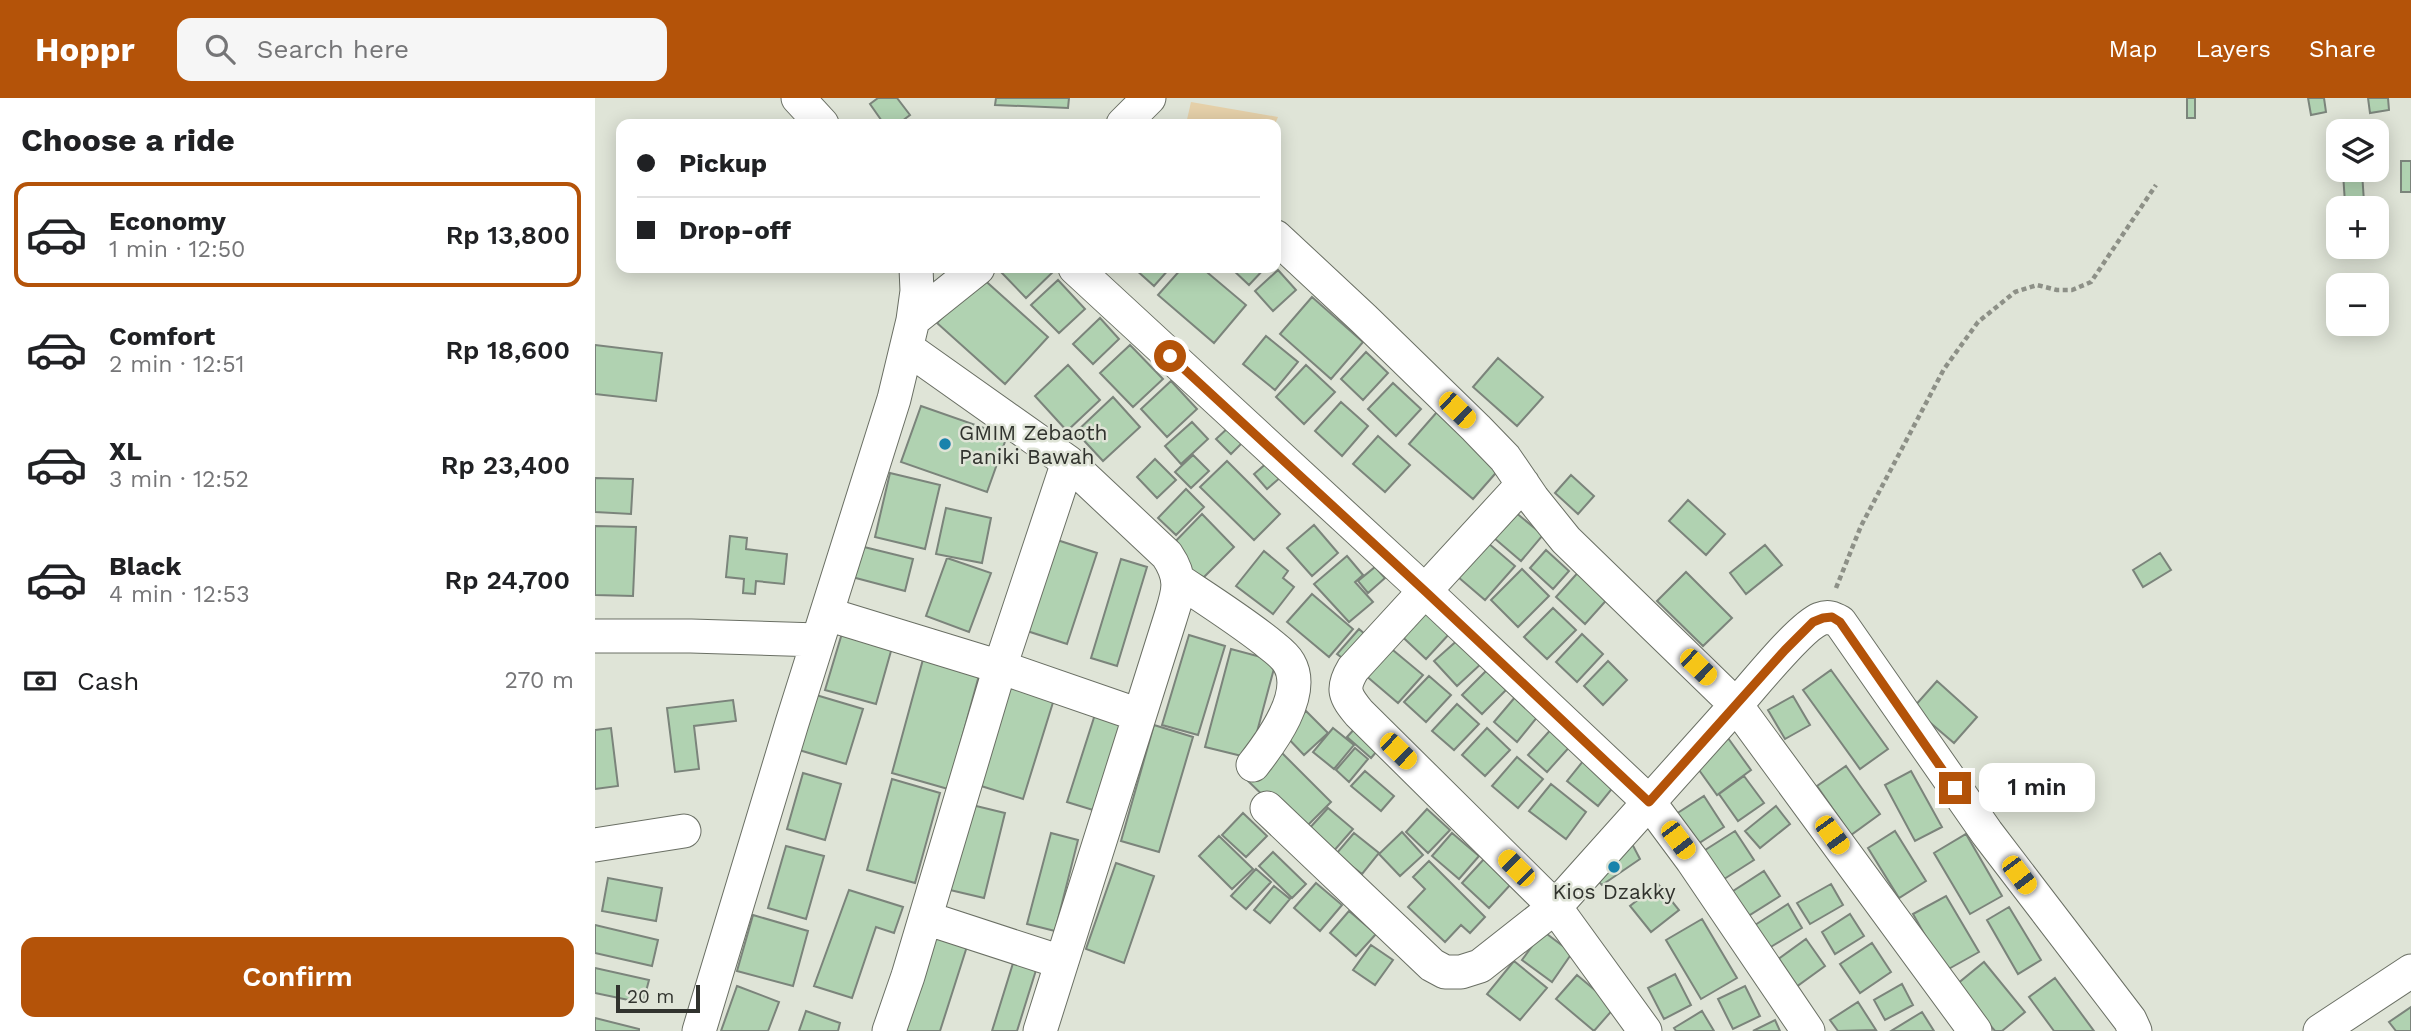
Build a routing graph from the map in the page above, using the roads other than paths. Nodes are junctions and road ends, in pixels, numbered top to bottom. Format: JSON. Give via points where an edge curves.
{"nodes":[{"id":1,"x":798,"y":98,"type":"edge"},
{"id":2,"x":817,"y":119,"type":"edge"},
{"id":3,"x":1281,"y":242,"type":"edge"},
{"id":4,"x":916,"y":273,"type":"edge"},
{"id":5,"x":973,"y":273,"type":"edge"},
{"id":6,"x":1080,"y":273,"type":"edge"},
{"id":7,"x":910,"y":334,"type":"junction"},
{"id":8,"x":1068,"y":462,"type":"junction"},
{"id":9,"x":1523,"y":484,"type":"junction"},
{"id":10,"x":1178,"y":580,"type":"junction"},
{"id":11,"x":1426,"y":592,"type":"junction"},
{"id":12,"x":822,"y":627,"type":"junction"},
{"id":13,"x":595,"y":636,"type":"edge"},
{"id":14,"x":1000,"y":667,"type":"junction"},
{"id":15,"x":1736,"y":705,"type":"junction"},
{"id":16,"x":1139,"y":715,"type":"junction"},
{"id":17,"x":1254,"y":765,"type":"dead end"},
{"id":18,"x":1649,"y":802,"type":"junction"},
{"id":19,"x":1267,"y":808,"type":"dead end"},
{"id":20,"x":684,"y":831,"type":"dead end"},
{"id":21,"x":595,"y":845,"type":"edge"},
{"id":22,"x":1555,"y":906,"type":"junction"},
{"id":23,"x":926,"y":918,"type":"junction"},
{"id":24,"x":1061,"y":962,"type":"junction"},
{"id":25,"x":2411,"y":971,"type":"edge"},
{"id":26,"x":699,"y":1031,"type":"edge"},
{"id":27,"x":889,"y":1031,"type":"edge"},
{"id":28,"x":1040,"y":1031,"type":"edge"},
{"id":29,"x":1645,"y":1031,"type":"edge"},
{"id":30,"x":1808,"y":1031,"type":"edge"},
{"id":31,"x":1975,"y":1031,"type":"edge"},
{"id":32,"x":2134,"y":1031,"type":"edge"},
{"id":33,"x":2320,"y":1031,"type":"edge"}],
"edges":[{"from":1,"to":2,"type":"street"},
{"from":3,"to":9,"type":"street","via":[[1476,428]]},
{"from":4,"to":7,"type":"street"},
{"from":5,"to":7,"type":"street"},
{"from":6,"to":11,"type":"street"},
{"from":7,"to":8,"type":"street","via":[[951,377]]},
{"from":7,"to":12,"type":"street","via":[[879,452]]},
{"from":8,"to":10,"type":"street","via":[[1167,555]]},
{"from":8,"to":14,"type":"street"},
{"from":9,"to":11,"type":"street"},
{"from":9,"to":15,"type":"street","via":[[1566,540]]},
{"from":10,"to":16,"type":"street","via":[[1178,593]]},
{"from":10,"to":17,"type":"street","via":[[1232,614],[1290,664],[1293,688],[1284,719]]},
{"from":11,"to":18,"type":"street"},
{"from":11,"to":22,"type":"street","via":[[1353,669],[1346,681],[1348,700]]},
{"from":12,"to":13,"type":"street","via":[[691,636]]},
{"from":12,"to":14,"type":"street"},
{"from":12,"to":26,"type":"street"},
{"from":14,"to":16,"type":"street"},
{"from":14,"to":23,"type":"street"},
{"from":15,"to":18,"type":"street"},
{"from":15,"to":31,"type":"street"},
{"from":15,"to":32,"type":"street","via":[[1813,622],[1832,617],[1840,622],[1987,833]]},
{"from":16,"to":24,"type":"street"},
{"from":18,"to":22,"type":"street"},
{"from":18,"to":30,"type":"street"},
{"from":19,"to":22,"type":"street","via":[[1431,965],[1445,972],[1480,965]]},
{"from":20,"to":21,"type":"street"},
{"from":22,"to":29,"type":"street"},
{"from":23,"to":24,"type":"street"},
{"from":23,"to":27,"type":"street"},
{"from":24,"to":28,"type":"street"},
{"from":25,"to":33,"type":"street"}]}
